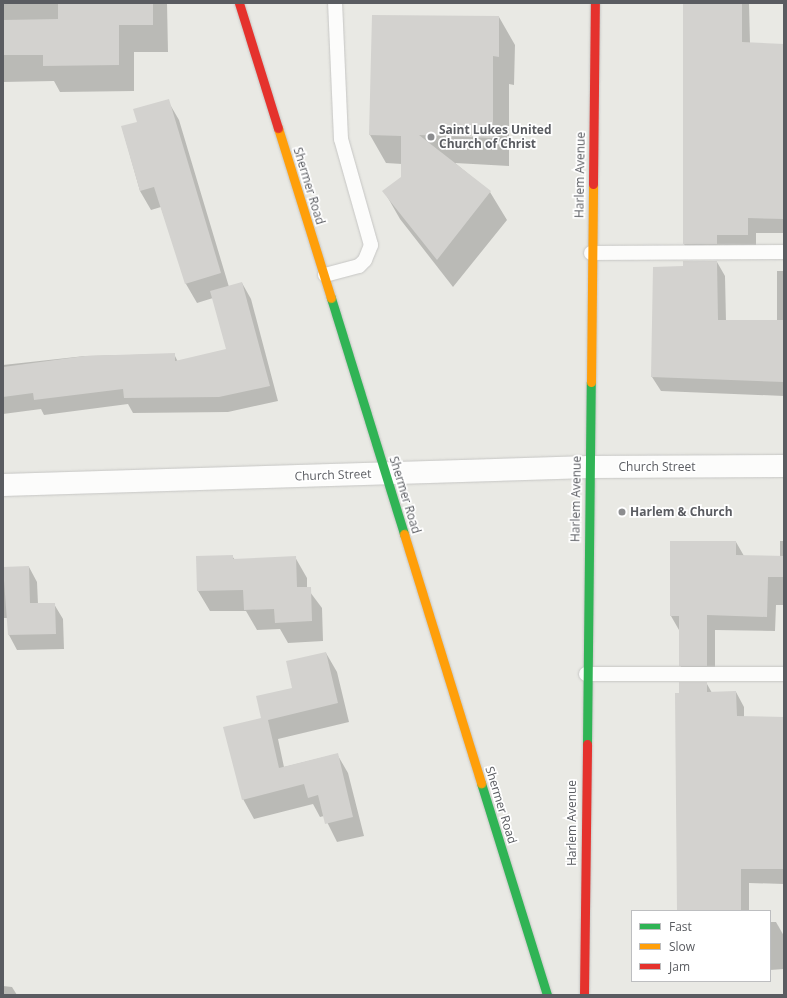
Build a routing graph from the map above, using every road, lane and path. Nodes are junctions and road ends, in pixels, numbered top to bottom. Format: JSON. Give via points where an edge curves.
{"nodes":[{"id":1,"x":239,"y":3,"type":"edge"},
{"id":2,"x":335,"y":3,"type":"edge"},
{"id":3,"x":595,"y":3,"type":"edge"},
{"id":4,"x":784,"y":252,"type":"edge"},
{"id":5,"x":591,"y":253,"type":"junction"},
{"id":6,"x":324,"y":275,"type":"junction"},
{"id":7,"x":784,"y":466,"type":"edge"},
{"id":8,"x":589,"y":467,"type":"junction"},
{"id":9,"x":385,"y":473,"type":"junction"},
{"id":10,"x":3,"y":485,"type":"edge"},
{"id":11,"x":586,"y":674,"type":"junction"},
{"id":12,"x":784,"y":674,"type":"edge"},
{"id":13,"x":546,"y":995,"type":"edge"},
{"id":14,"x":584,"y":995,"type":"edge"}],
"edges":[{"from":1,"to":6,"type":"main road","name":"Shermer Road"},
{"from":2,"to":6,"type":"lane","via":[[340,139],[371,245],[365,260],[359,266]]},
{"from":3,"to":5,"type":"main road","name":"Harlem Avenue"},
{"from":4,"to":5,"type":"lane"},
{"from":5,"to":8,"type":"main road","name":"Harlem Avenue"},
{"from":6,"to":9,"type":"main road","name":"Shermer Road"},
{"from":7,"to":8,"type":"street","name":"Church Street"},
{"from":8,"to":9,"type":"street","name":"Church Street"},
{"from":8,"to":11,"type":"main road","name":"Harlem Avenue"},
{"from":9,"to":10,"type":"street","name":"Church Street"},
{"from":9,"to":13,"type":"main road","name":"Shermer Road"},
{"from":11,"to":12,"type":"lane"},
{"from":11,"to":14,"type":"main road","name":"Harlem Avenue"}]}
